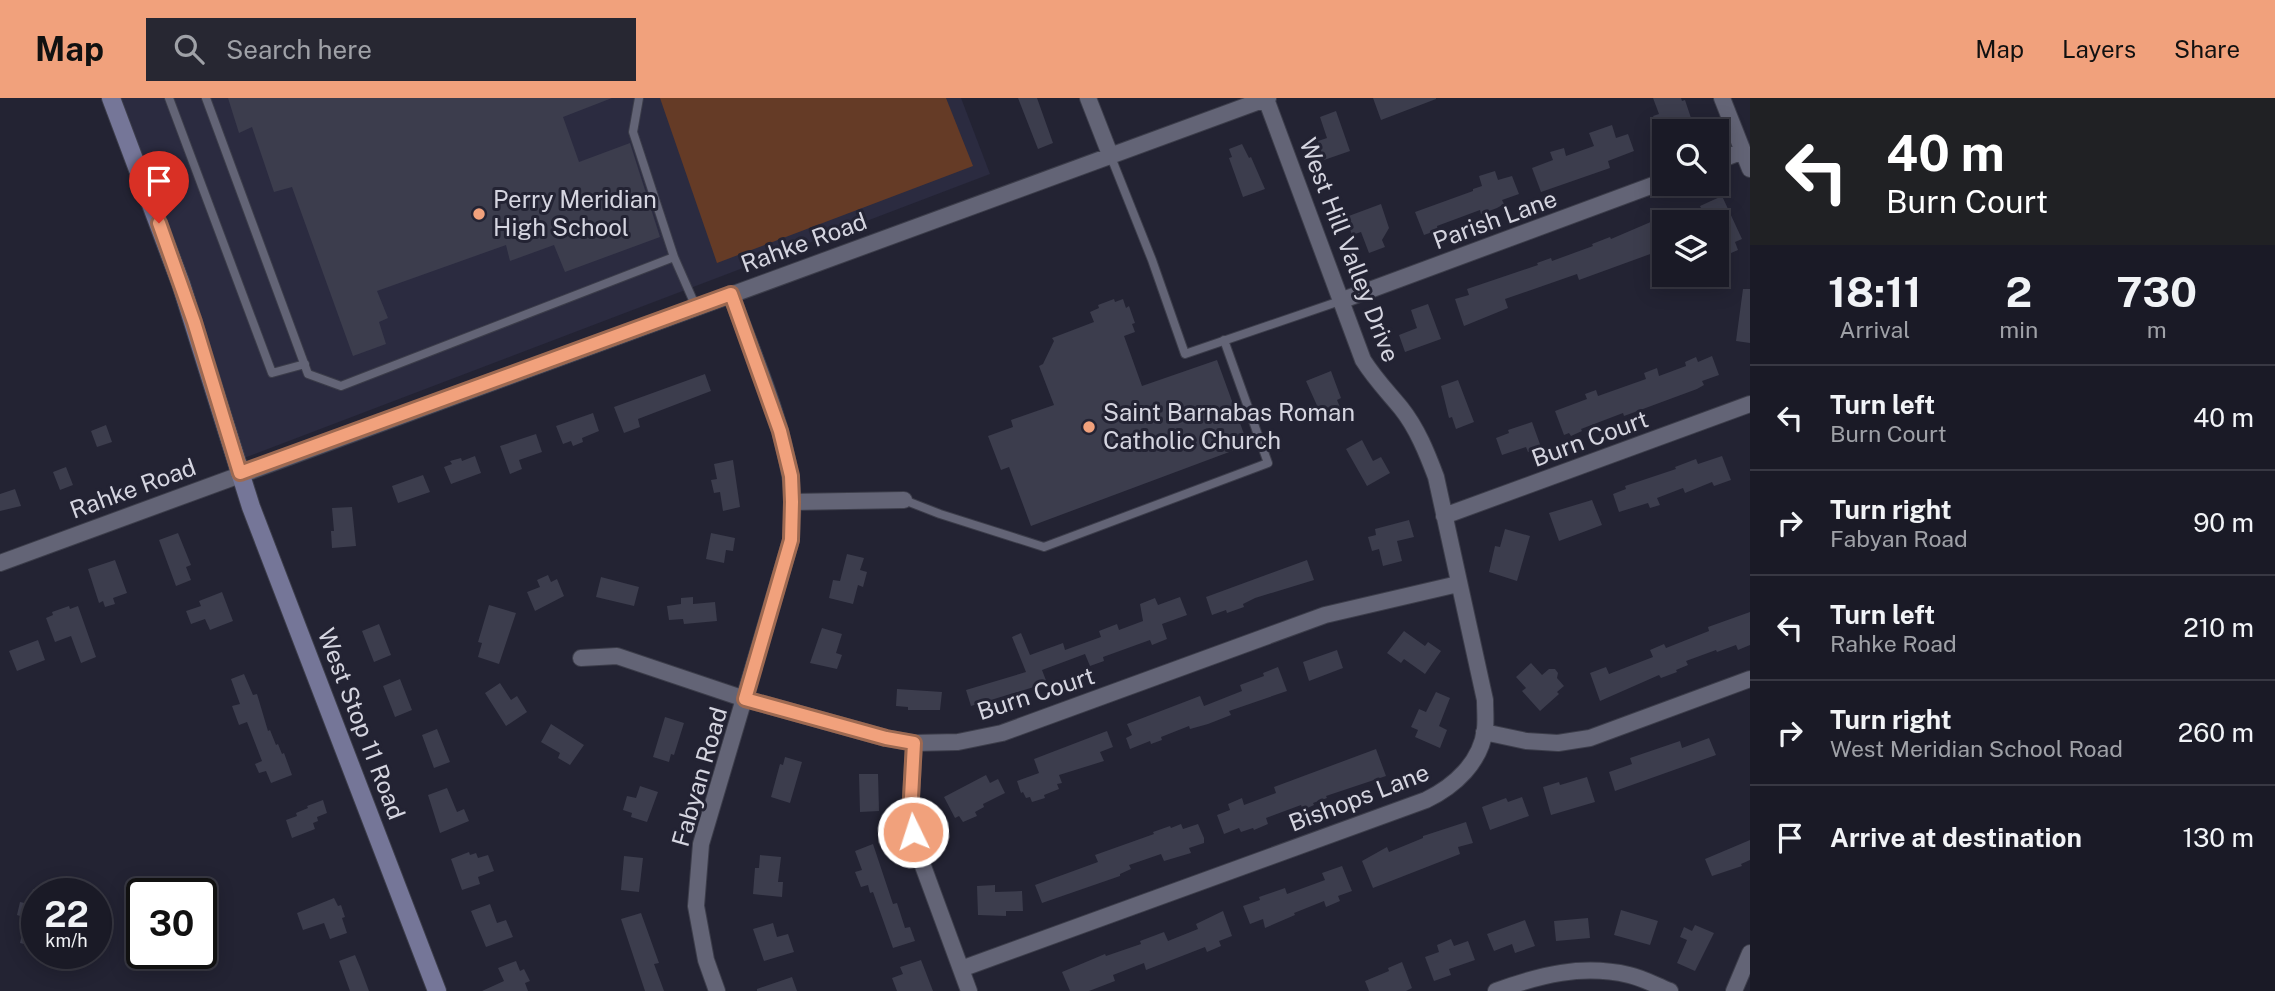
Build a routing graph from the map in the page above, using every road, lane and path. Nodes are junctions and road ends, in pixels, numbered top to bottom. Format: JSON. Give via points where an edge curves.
{"nodes":[{"id":1,"x":111,"y":98,"type":"edge"},
{"id":2,"x":169,"y":98,"type":"edge"},
{"id":3,"x":206,"y":98,"type":"edge"},
{"id":4,"x":639,"y":98,"type":"edge"},
{"id":5,"x":1088,"y":98,"type":"edge"},
{"id":6,"x":1267,"y":98,"type":"edge"},
{"id":7,"x":1722,"y":98,"type":"edge"},
{"id":8,"x":1743,"y":151,"type":"junction"},
{"id":9,"x":1729,"y":156,"type":"edge"},
{"id":10,"x":1111,"y":157,"type":"junction"},
{"id":11,"x":1750,"y":169,"type":"edge"},
{"id":12,"x":1652,"y":185,"type":"edge"},
{"id":13,"x":674,"y":257,"type":"junction"},
{"id":14,"x":731,"y":294,"type":"junction"},
{"id":15,"x":1340,"y":301,"type":"junction"},
{"id":16,"x":696,"y":307,"type":"junction"},
{"id":17,"x":1224,"y":340,"type":"junction"},
{"id":18,"x":305,"y":364,"type":"junction"},
{"id":19,"x":1750,"y":404,"type":"edge"},
{"id":20,"x":240,"y":473,"type":"junction"},
{"id":21,"x":904,"y":500,"type":"joint"},
{"id":22,"x":792,"y":502,"type":"junction"},
{"id":23,"x":1444,"y":516,"type":"junction"},
{"id":24,"x":0,"y":563,"type":"edge"},
{"id":25,"x":1458,"y":584,"type":"junction"},
{"id":26,"x":582,"y":658,"type":"dead end"},
{"id":27,"x":1750,"y":679,"type":"edge"},
{"id":28,"x":745,"y":699,"type":"junction"},
{"id":29,"x":1484,"y":732,"type":"junction"},
{"id":30,"x":914,"y":743,"type":"junction"},
{"id":31,"x":1750,"y":953,"type":"edge"},
{"id":32,"x":961,"y":969,"type":"junction"},
{"id":33,"x":438,"y":991,"type":"edge"},
{"id":34,"x":718,"y":991,"type":"edge"},
{"id":35,"x":969,"y":991,"type":"edge"},
{"id":36,"x":1496,"y":991,"type":"edge"},
{"id":37,"x":1670,"y":991,"type":"edge"},
{"id":38,"x":1734,"y":991,"type":"edge"}],
"edges":[{"from":1,"to":20,"type":"main road","name":"West Stop 11 Road","via":[[180,284]]},
{"from":2,"to":18,"type":"lane","via":[[272,373]]},
{"from":3,"to":18,"type":"lane"},
{"from":4,"to":13,"type":"lane","via":[[633,132]]},
{"from":5,"to":10,"type":"street"},
{"from":6,"to":10,"type":"street","name":"Rahke Road"},
{"from":6,"to":15,"type":"street","name":"West Hill Valley Drive"},
{"from":7,"to":8,"type":"street"},
{"from":8,"to":9,"type":"street"},
{"from":8,"to":11,"type":"street"},
{"from":10,"to":14,"type":"street","name":"Rahke Road"},
{"from":10,"to":17,"type":"lane","via":[[1185,354]]},
{"from":12,"to":15,"type":"street","name":"Parish Lane"},
{"from":13,"to":16,"type":"lane"},
{"from":13,"to":18,"type":"lane","via":[[341,386],[308,373]]},
{"from":14,"to":16,"type":"street","name":"Rahke Road"},
{"from":14,"to":22,"type":"street","name":"Fabyan Road","via":[[780,431]]},
{"from":15,"to":17,"type":"lane"},
{"from":15,"to":23,"type":"street","name":"West Hill Valley Drive","via":[[1369,370],[1402,409],[1425,447]]},
{"from":16,"to":20,"type":"street","name":"Rahke Road"},
{"from":17,"to":21,"type":"lane","via":[[1268,463],[1044,547]]},
{"from":19,"to":23,"type":"street","name":"Burn Court"},
{"from":20,"to":24,"type":"street","name":"Rahke Road"},
{"from":20,"to":33,"type":"main road","name":"West Stop 11 Road"},
{"from":21,"to":22,"type":"street"},
{"from":22,"to":28,"type":"street","name":"Fabyan Road","via":[[791,540]]},
{"from":23,"to":25,"type":"street","name":"West Hill Valley Drive"},
{"from":25,"to":29,"type":"street","name":"West Hill Valley Drive","via":[[1485,701]]},
{"from":25,"to":30,"type":"street","name":"Burn Court","via":[[1325,615],[1002,733],[958,742]]},
{"from":26,"to":28,"type":"street","name":"Burn Court","via":[[617,656]]},
{"from":27,"to":29,"type":"street","via":[[1590,738],[1558,743]]},
{"from":28,"to":30,"type":"street","name":"Burn Court"},
{"from":28,"to":34,"type":"street","name":"Fabyan Road","via":[[701,844],[696,906],[706,960]]},
{"from":29,"to":32,"type":"street","name":"Bishops Lane","via":[[1463,776],[1426,800]]},
{"from":30,"to":32,"type":"street","via":[[910,816],[916,847]]},
{"from":31,"to":38,"type":"street"},
{"from":32,"to":35,"type":"street"},
{"from":36,"to":37,"type":"street","via":[[1530,978],[1594,969],[1631,975]]}]}
